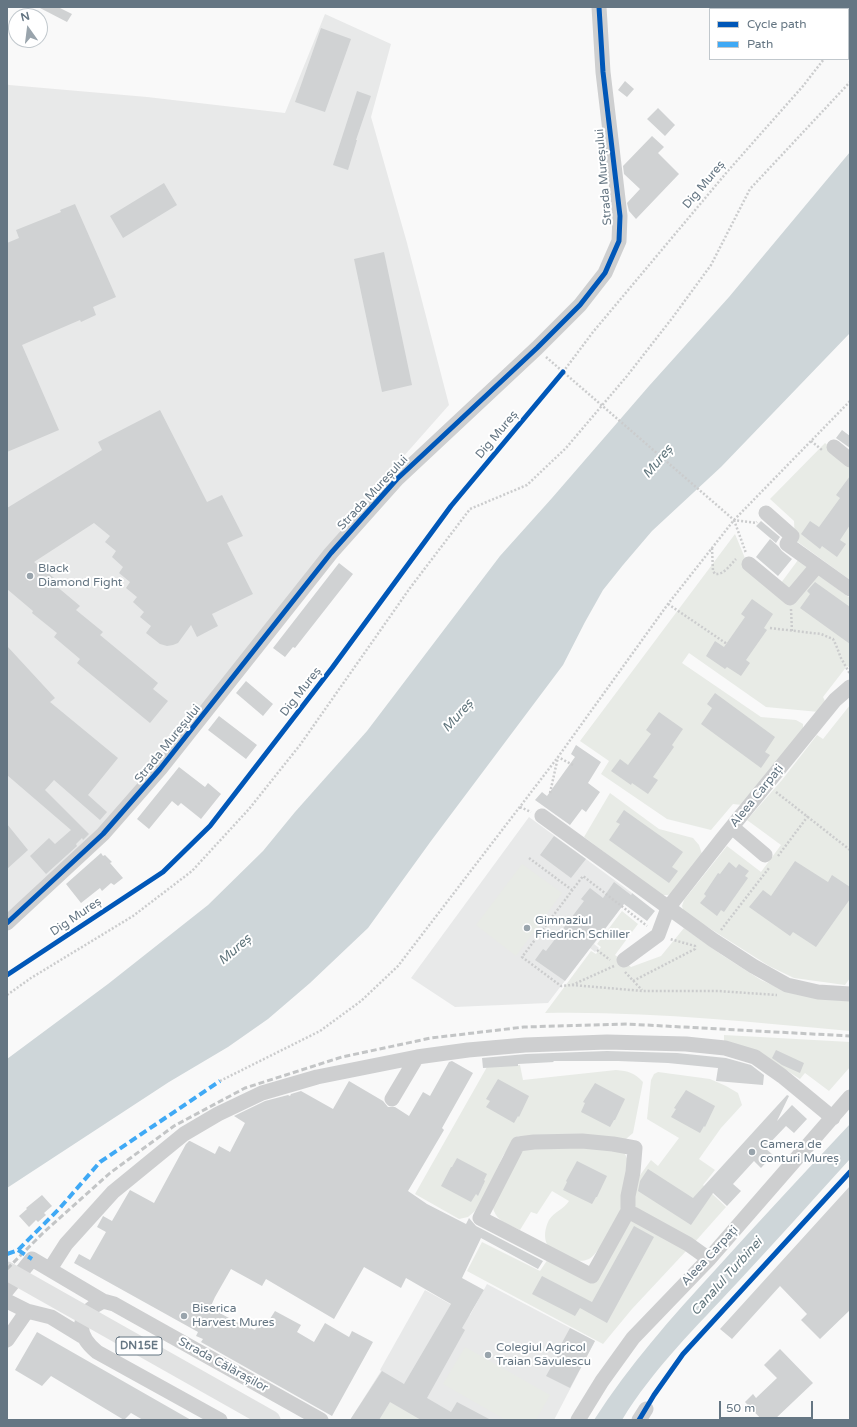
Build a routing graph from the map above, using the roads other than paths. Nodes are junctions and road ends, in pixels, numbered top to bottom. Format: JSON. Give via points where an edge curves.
{"nodes":[{"id":1,"x":599,"y":7,"type":"edge"},
{"id":2,"x":830,"y":450,"type":"road end"},
{"id":3,"x":850,"y":460,"type":"edge"},
{"id":4,"x":761,"y":518,"type":"road end"},
{"id":5,"x":747,"y":557,"type":"road end"},
{"id":6,"x":817,"y":566,"type":"junction"},
{"id":7,"x":850,"y":589,"type":"edge"},
{"id":8,"x":850,"y":687,"type":"edge"},
{"id":9,"x":542,"y":816,"type":"dead end"},
{"id":10,"x":732,"y":827,"type":"junction"},
{"id":11,"x":770,"y":860,"type":"road end"},
{"id":12,"x":668,"y":908,"type":"junction"},
{"id":13,"x":7,"y":922,"type":"edge"},
{"id":14,"x":621,"y":962,"type":"road end"},
{"id":15,"x":850,"y":994,"type":"edge"},
{"id":16,"x":417,"y":1057,"type":"junction"},
{"id":17,"x":850,"y":1097,"type":"edge"},
{"id":18,"x":392,"y":1099,"type":"dead end"},
{"id":19,"x":833,"y":1118,"type":"junction"},
{"id":20,"x":628,"y":1211,"type":"junction"},
{"id":21,"x":709,"y":1259,"type":"junction"},
{"id":22,"x":50,"y":1269,"type":"junction"},
{"id":23,"x":7,"y":1271,"type":"edge"},
{"id":24,"x":7,"y":1290,"type":"edge"},
{"id":25,"x":7,"y":1301,"type":"edge"},
{"id":26,"x":103,"y":1301,"type":"junction"},
{"id":27,"x":27,"y":1311,"type":"junction"},
{"id":28,"x":82,"y":1336,"type":"junction"},
{"id":29,"x":7,"y":1340,"type":"edge"},
{"id":30,"x":220,"y":1420,"type":"edge"},
{"id":31,"x":271,"y":1420,"type":"edge"},
{"id":32,"x":321,"y":1420,"type":"edge"},
{"id":33,"x":578,"y":1420,"type":"edge"}],
"edges":[{"from":1,"to":13,"type":"street","name":"Strada Mureșului","via":[[603,72],[620,216],[619,241],[605,273],[580,305],[537,348],[401,474],[332,553],[179,746],[117,819]]},
{"from":2,"to":3,"type":"street"},
{"from":4,"to":6,"type":"street","via":[[792,536],[787,544]]},
{"from":5,"to":6,"type":"street","via":[[790,598]]},
{"from":6,"to":7,"type":"street"},
{"from":8,"to":10,"type":"street","name":"Aleea Carpați","via":[[835,700]]},
{"from":9,"to":12,"type":"street"},
{"from":10,"to":11,"type":"street"},
{"from":10,"to":12,"type":"street","name":"Aleea Carpați"},
{"from":12,"to":14,"type":"street","name":"Aleea Carpați","via":[[658,935]]},
{"from":12,"to":15,"type":"street","via":[[753,966],[787,985],[818,992]]},
{"from":16,"to":18,"type":"street"},
{"from":16,"to":19,"type":"street","via":[[525,1045],[607,1042],[686,1044],[725,1048],[756,1057]]},
{"from":16,"to":22,"type":"street","via":[[317,1077],[262,1092],[218,1114],[184,1134],[113,1192],[66,1244]]},
{"from":17,"to":19,"type":"street","name":"Aleea Carpați"},
{"from":19,"to":21,"type":"street","name":"Aleea Carpați"},
{"from":20,"to":20,"type":"street","via":[[635,1148],[582,1141],[534,1142],[518,1144],[480,1218],[592,1276]]},
{"from":20,"to":21,"type":"street","via":[[688,1244]]},
{"from":21,"to":33,"type":"street","name":"Aleea Carpați","via":[[633,1338]]},
{"from":22,"to":24,"type":"street","name":"Strada Călărașilor","via":[[32,1259]]},
{"from":22,"to":26,"type":"street","name":"Strada Călărașilor"},
{"from":23,"to":31,"type":"main road","name":"Strada Călărașilor","number":"DN15E"},
{"from":25,"to":27,"type":"street"},
{"from":26,"to":28,"type":"street","via":[[92,1306],[84,1315]]},
{"from":26,"to":32,"type":"street","name":"Strada Călărașilor","via":[[125,1309]]},
{"from":27,"to":28,"type":"street","via":[[51,1318]]},
{"from":27,"to":29,"type":"street"},
{"from":28,"to":30,"type":"street","via":[[97,1352]]}]}
